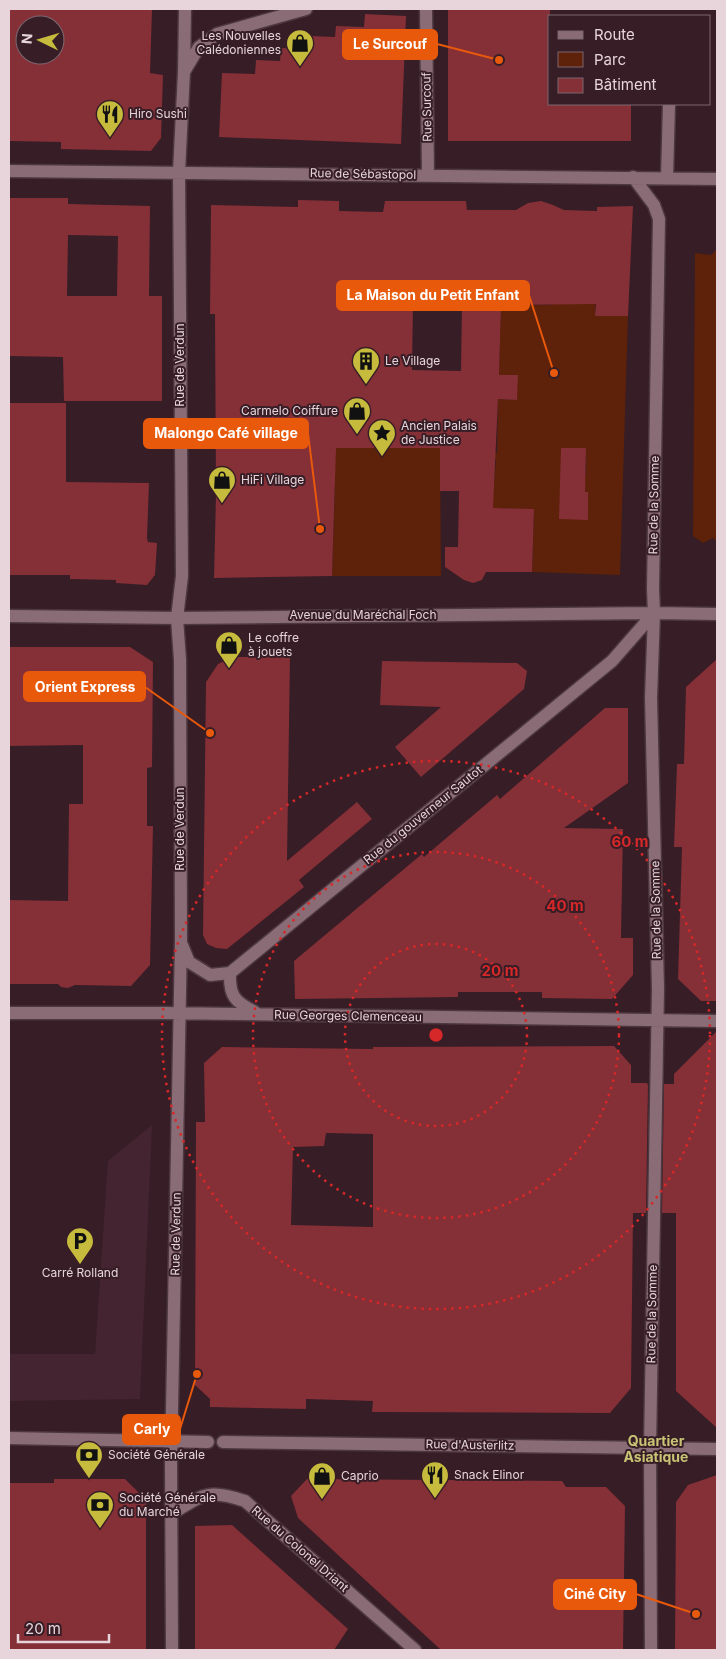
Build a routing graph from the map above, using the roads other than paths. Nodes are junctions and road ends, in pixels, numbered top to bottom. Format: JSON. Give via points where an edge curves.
{"nodes":[{"id":1,"x":185,"y":9,"type":"edge"},
{"id":2,"x":306,"y":9,"type":"edge"},
{"id":3,"x":426,"y":9,"type":"edge"},
{"id":4,"x":184,"y":72,"type":"junction"},
{"id":5,"x":669,"y":105,"type":"edge"},
{"id":6,"x":9,"y":171,"type":"edge"},
{"id":7,"x":179,"y":172,"type":"junction"},
{"id":8,"x":428,"y":175,"type":"junction"},
{"id":9,"x":632,"y":177,"type":"junction"},
{"id":10,"x":667,"y":178,"type":"junction"},
{"id":11,"x":717,"y":179,"type":"edge"},
{"id":12,"x":654,"y":613,"type":"junction"},
{"id":13,"x":717,"y":614,"type":"edge"},
{"id":14,"x":9,"y":616,"type":"edge"},
{"id":15,"x":177,"y":618,"type":"junction"},
{"id":16,"x":181,"y":940,"type":"junction"},
{"id":17,"x":230,"y":973,"type":"junction"},
{"id":18,"x":9,"y":1013,"type":"edge"},
{"id":19,"x":178,"y":1013,"type":"junction"},
{"id":20,"x":260,"y":1014,"type":"junction"},
{"id":21,"x":658,"y":1020,"type":"junction"},
{"id":22,"x":717,"y":1021,"type":"edge"},
{"id":23,"x":9,"y":1438,"type":"edge"},
{"id":24,"x":172,"y":1441,"type":"junction"},
{"id":25,"x":208,"y":1442,"type":"dead end"},
{"id":26,"x":223,"y":1442,"type":"dead end"},
{"id":27,"x":650,"y":1447,"type":"junction"},
{"id":28,"x":717,"y":1448,"type":"edge"},
{"id":29,"x":171,"y":1514,"type":"junction"},
{"id":30,"x":172,"y":1650,"type":"edge"},
{"id":31,"x":415,"y":1650,"type":"edge"},
{"id":32,"x":650,"y":1650,"type":"edge"}],
"edges":[{"from":1,"to":4,"type":"street","name":"Rue de Verdun"},
{"from":2,"to":4,"type":"street","via":[[217,34],[199,47]]},
{"from":3,"to":8,"type":"street","name":"Rue Surcouf"},
{"from":4,"to":7,"type":"street","name":"Rue de Verdun"},
{"from":5,"to":10,"type":"street"},
{"from":6,"to":7,"type":"street","name":"Rue de Sébastopol"},
{"from":7,"to":8,"type":"street","name":"Rue de Sébastopol"},
{"from":7,"to":15,"type":"street","name":"Rue de Verdun","via":[[182,576]]},
{"from":8,"to":9,"type":"street","name":"Rue de Sébastopol"},
{"from":9,"to":10,"type":"street","name":"Rue de Sébastopol"},
{"from":9,"to":12,"type":"street","name":"Rue de la Somme","via":[[654,204],[659,219]]},
{"from":10,"to":11,"type":"street","name":"Rue de Sébastopol"},
{"from":12,"to":13,"type":"street","name":"Avenue du Maréchal Foch"},
{"from":12,"to":15,"type":"street","name":"Avenue du Maréchal Foch"},
{"from":12,"to":17,"type":"street","name":"Rue du gouverneur Sautot","via":[[612,661]]},
{"from":12,"to":21,"type":"street","name":"Rue de la Somme","via":[[651,698]]},
{"from":14,"to":15,"type":"street","name":"Avenue du Maréchal Foch"},
{"from":15,"to":16,"type":"street","name":"Rue de Verdun"},
{"from":16,"to":17,"type":"street","via":[[189,962],[210,975]]},
{"from":16,"to":19,"type":"street","name":"Rue de Verdun"},
{"from":17,"to":20,"type":"street","via":[[229,989],[241,1005]]},
{"from":18,"to":19,"type":"street","name":"Rue Georges Clemenceau"},
{"from":19,"to":20,"type":"street","name":"Rue Georges Clemenceau"},
{"from":19,"to":24,"type":"street","name":"Rue de Verdun"},
{"from":20,"to":21,"type":"street","name":"Rue Georges Clemenceau"},
{"from":21,"to":22,"type":"street","name":"Rue Georges Clemenceau"},
{"from":21,"to":27,"type":"street","name":"Rue de la Somme"},
{"from":23,"to":24,"type":"street"},
{"from":24,"to":25,"type":"street"},
{"from":24,"to":29,"type":"street","name":"Rue de Verdun"},
{"from":26,"to":27,"type":"street","name":"Rue d'Austerlitz"},
{"from":27,"to":28,"type":"street","name":"Rue d'Austerlitz"},
{"from":27,"to":32,"type":"street","name":"Rue de la Somme"},
{"from":29,"to":30,"type":"street","name":"Rue de Verdun"},
{"from":29,"to":31,"type":"street","name":"Rue du Colonel Driant","via":[[206,1494],[228,1495],[245,1501]]}]}
